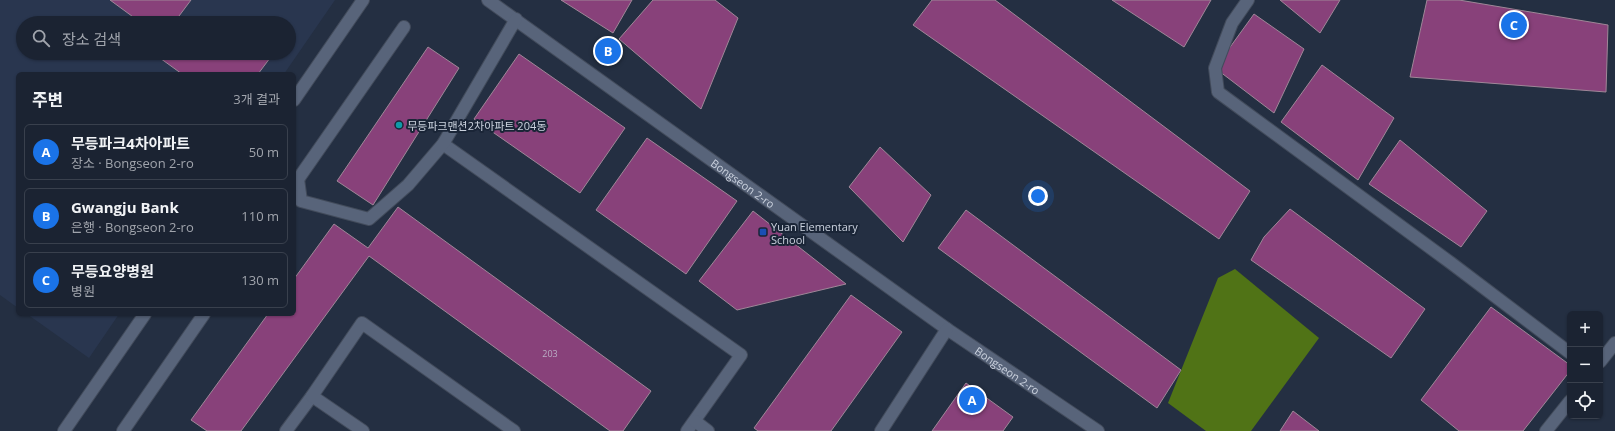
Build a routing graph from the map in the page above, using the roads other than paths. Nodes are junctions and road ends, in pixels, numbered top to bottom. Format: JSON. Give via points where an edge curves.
{"nodes":[{"id":1,"x":363,"y":0,"type":"edge"},
{"id":2,"x":488,"y":0,"type":"edge"},
{"id":3,"x":1248,"y":0,"type":"edge"},
{"id":4,"x":516,"y":19,"type":"junction"},
{"id":5,"x":404,"y":27,"type":"dead end"},
{"id":6,"x":296,"y":97,"type":"edge"},
{"id":7,"x":444,"y":144,"type":"junction"},
{"id":8,"x":296,"y":182,"type":"edge"},
{"id":9,"x":144,"y":316,"type":"edge"},
{"id":10,"x":203,"y":316,"type":"edge"},
{"id":11,"x":947,"y":328,"type":"junction"},
{"id":12,"x":1615,"y":343,"type":"edge"},
{"id":13,"x":1567,"y":351,"type":"edge"},
{"id":14,"x":1603,"y":358,"type":"edge"},
{"id":15,"x":312,"y":396,"type":"junction"},
{"id":16,"x":1567,"y":405,"type":"edge"},
{"id":17,"x":695,"y":421,"type":"junction"},
{"id":18,"x":508,"y":429,"type":"edge"},
{"id":19,"x":1095,"y":430,"type":"edge"},
{"id":20,"x":64,"y":431,"type":"edge"},
{"id":21,"x":123,"y":431,"type":"edge"},
{"id":22,"x":286,"y":431,"type":"edge"},
{"id":23,"x":363,"y":431,"type":"edge"},
{"id":24,"x":687,"y":431,"type":"edge"},
{"id":25,"x":708,"y":431,"type":"edge"},
{"id":26,"x":880,"y":431,"type":"edge"},
{"id":27,"x":1546,"y":431,"type":"edge"}],
"edges":[{"from":1,"to":6,"type":"street"},
{"from":2,"to":4,"type":"street","name":"Bongseon 2-ro"},
{"from":3,"to":13,"type":"street","via":[[1232,23],[1214,68],[1218,92]]},
{"from":4,"to":7,"type":"street"},
{"from":4,"to":11,"type":"street","name":"Bongseon 2-ro"},
{"from":5,"to":8,"type":"street"},
{"from":7,"to":8,"type":"street","via":[[408,185],[369,219],[301,201]]},
{"from":7,"to":17,"type":"street","via":[[741,355]]},
{"from":9,"to":20,"type":"street"},
{"from":10,"to":21,"type":"street"},
{"from":11,"to":19,"type":"street","name":"Bongseon 2-ro"},
{"from":11,"to":26,"type":"street"},
{"from":12,"to":14,"type":"street"},
{"from":15,"to":18,"type":"street","via":[[362,323]]},
{"from":15,"to":22,"type":"street"},
{"from":15,"to":23,"type":"street"},
{"from":16,"to":27,"type":"street"},
{"from":17,"to":24,"type":"street"},
{"from":17,"to":25,"type":"street"}]}
